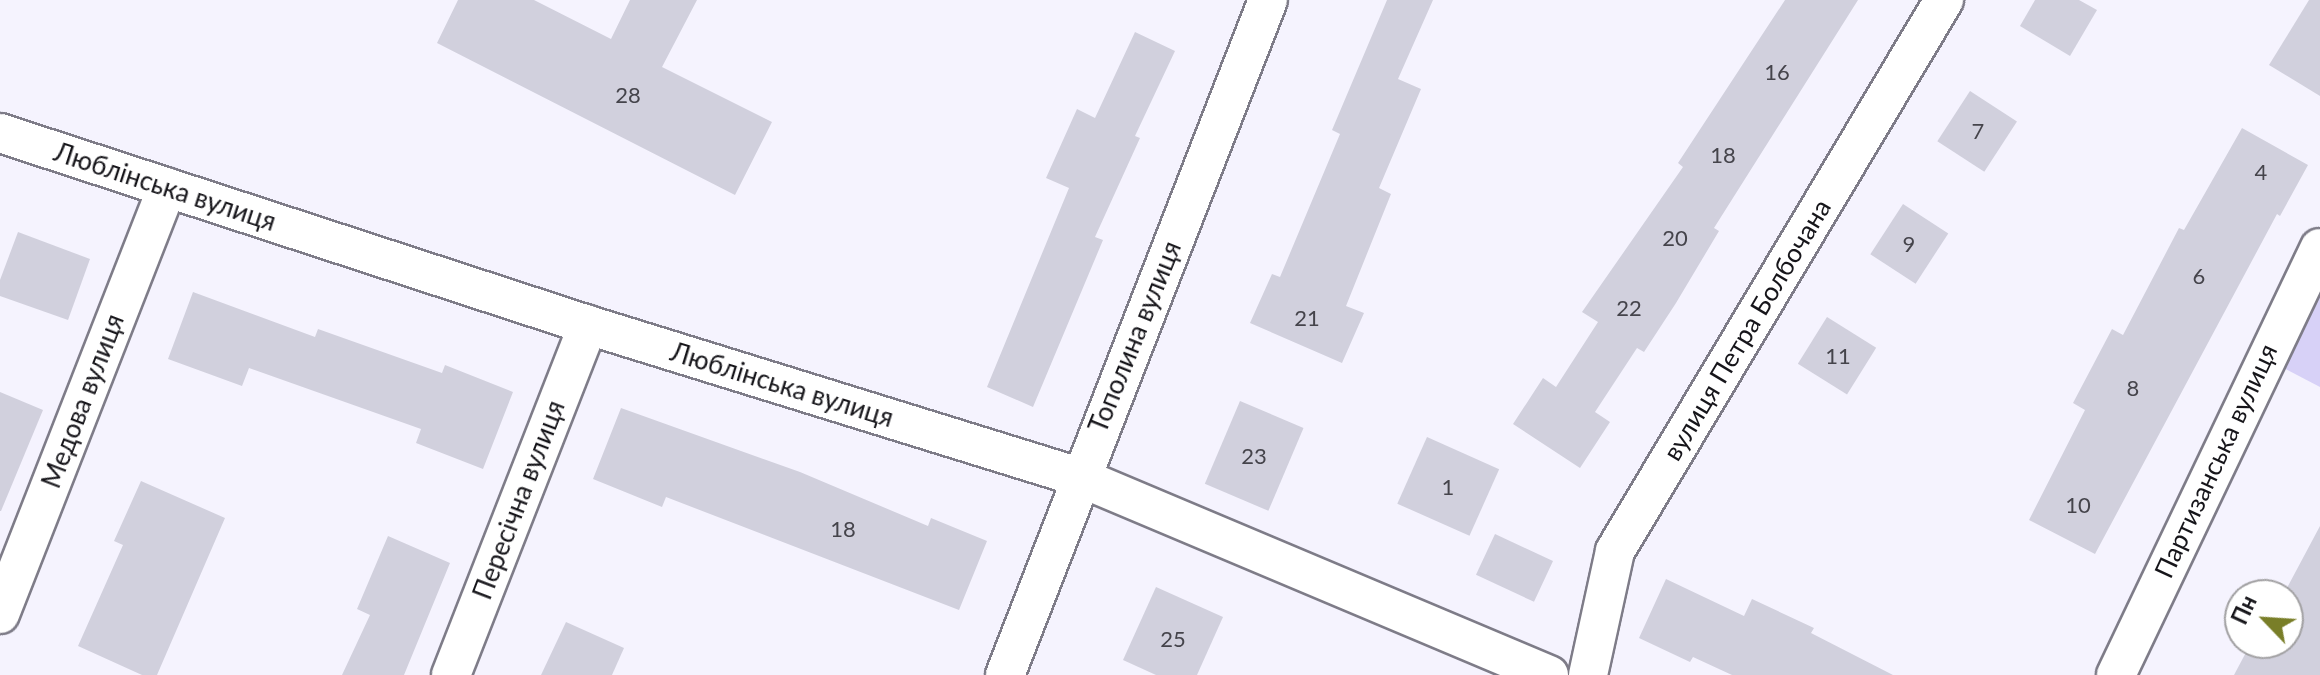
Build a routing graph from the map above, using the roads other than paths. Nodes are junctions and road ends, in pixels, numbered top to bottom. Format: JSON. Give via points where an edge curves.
{"nodes":[{"id":1,"x":1268,"y":0,"type":"edge"},
{"id":2,"x":1944,"y":0,"type":"edge"},
{"id":3,"x":0,"y":133,"type":"edge"},
{"id":4,"x":167,"y":188,"type":"junction"},
{"id":5,"x":2320,"y":248,"type":"edge"},
{"id":6,"x":588,"y":325,"type":"junction"},
{"id":7,"x":1079,"y":477,"type":"junction"},
{"id":8,"x":0,"y":614,"type":"edge"},
{"id":9,"x":451,"y":675,"type":"edge"},
{"id":10,"x":1005,"y":675,"type":"edge"},
{"id":11,"x":1549,"y":675,"type":"edge"},
{"id":12,"x":1588,"y":675,"type":"edge"},
{"id":13,"x":2116,"y":675,"type":"edge"}],
"edges":[{"from":1,"to":7,"type":"street","name":"Тополина вулиця"},
{"from":2,"to":12,"type":"street","name":"вулиця Петра Болбочана","via":[[1615,551]]},
{"from":3,"to":4,"type":"street","name":"Люблінська вулиця"},
{"from":4,"to":6,"type":"street","name":"Люблінська вулиця"},
{"from":4,"to":8,"type":"street","name":"Медова вулиця"},
{"from":5,"to":13,"type":"street","name":"Партизанська вулиця"},
{"from":6,"to":7,"type":"street","name":"Люблінська вулиця"},
{"from":6,"to":9,"type":"street","name":"Пересічна вулиця"},
{"from":7,"to":10,"type":"street","name":"Тополина вулиця"},
{"from":7,"to":11,"type":"street","name":"Люблінська вулиця"}]}
